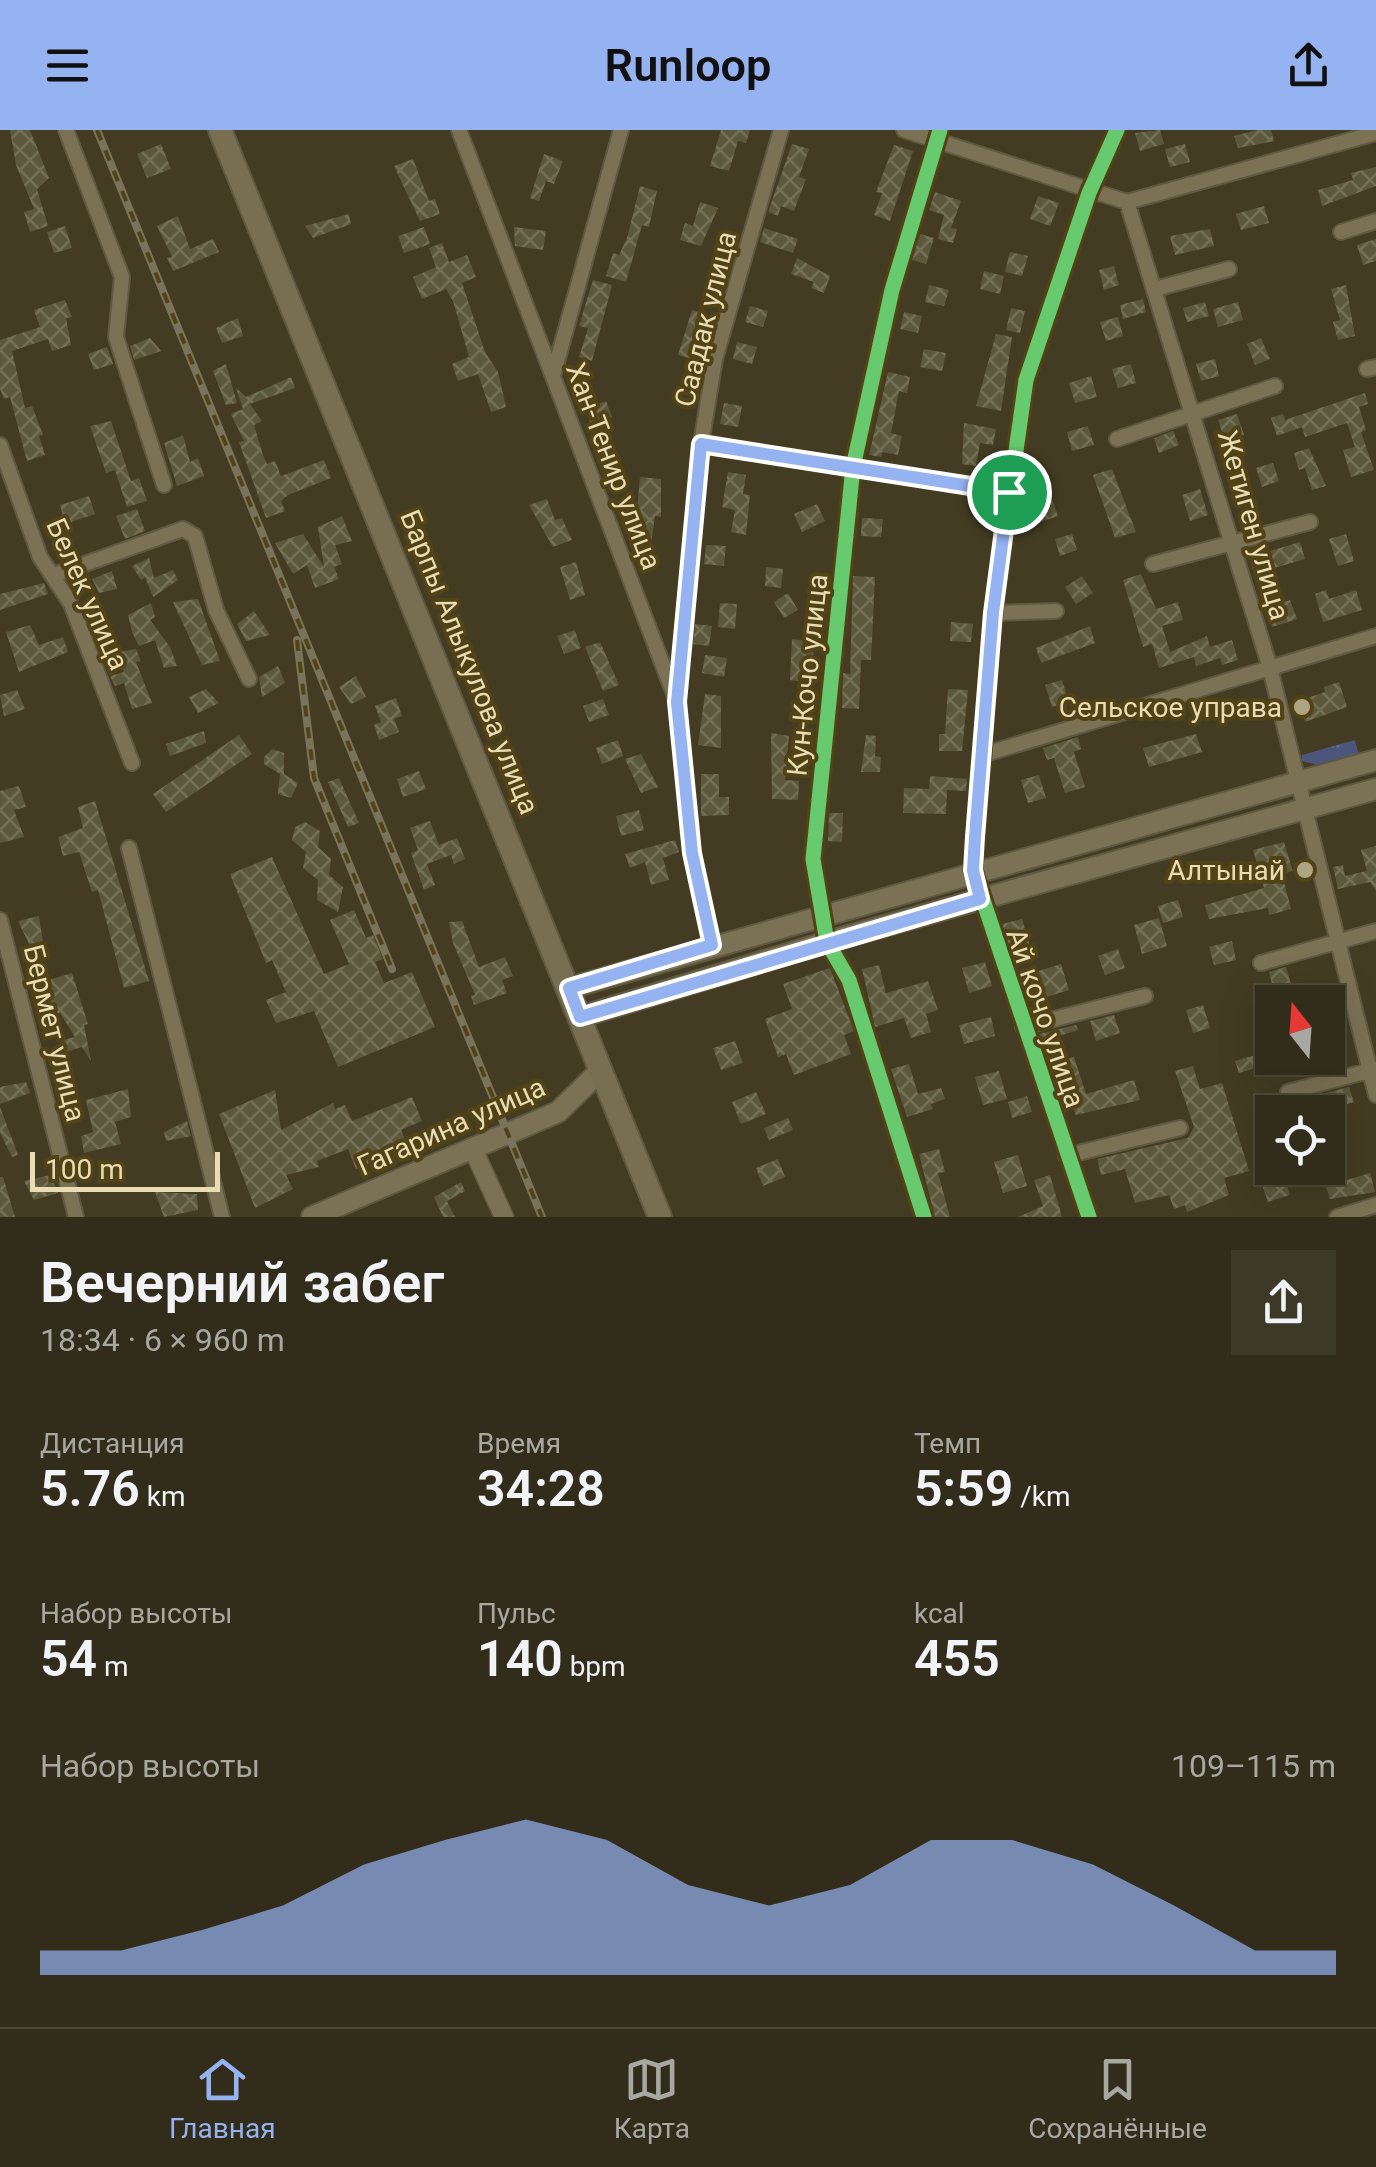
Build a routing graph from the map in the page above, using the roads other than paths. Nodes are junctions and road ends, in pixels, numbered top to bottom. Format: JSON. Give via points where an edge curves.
{"nodes":[{"id":1,"x":66,"y":130,"type":"edge"},
{"id":2,"x":220,"y":130,"type":"edge"},
{"id":3,"x":459,"y":130,"type":"edge"},
{"id":4,"x":621,"y":130,"type":"edge"},
{"id":5,"x":781,"y":130,"type":"edge"},
{"id":6,"x":904,"y":130,"type":"edge"},
{"id":7,"x":1117,"y":130,"type":"edge"},
{"id":8,"x":1376,"y":134,"type":"edge"},
{"id":9,"x":938,"y":136,"type":"edge"},
{"id":10,"x":1088,"y":192,"type":"junction"},
{"id":11,"x":1127,"y":202,"type":"junction"},
{"id":12,"x":1376,"y":221,"type":"edge"},
{"id":13,"x":1340,"y":232,"type":"dead end"},
{"id":14,"x":1229,"y":269,"type":"dead end"},
{"id":15,"x":1155,"y":289,"type":"junction"},
{"id":16,"x":553,"y":377,"type":"junction"},
{"id":17,"x":1275,"y":386,"type":"dead end"},
{"id":18,"x":1195,"y":414,"type":"junction"},
{"id":19,"x":1117,"y":439,"type":"dead end"},
{"id":20,"x":701,"y":444,"type":"junction"},
{"id":21,"x":0,"y":445,"type":"edge"},
{"id":22,"x":853,"y":467,"type":"junction"},
{"id":23,"x":164,"y":485,"type":"dead end"},
{"id":24,"x":1009,"y":492,"type":"junction"},
{"id":25,"x":1310,"y":522,"type":"dead end"},
{"id":26,"x":1233,"y":543,"type":"junction"},
{"id":27,"x":1153,"y":564,"type":"dead end"},
{"id":28,"x":54,"y":575,"type":"junction"},
{"id":29,"x":1056,"y":612,"type":"dead end"},
{"id":30,"x":993,"y":613,"type":"junction"},
{"id":31,"x":1376,"y":636,"type":"edge"},
{"id":32,"x":1270,"y":668,"type":"junction"},
{"id":33,"x":249,"y":679,"type":"dead end"},
{"id":34,"x":677,"y":702,"type":"junction"},
{"id":35,"x":982,"y":756,"type":"junction"},
{"id":36,"x":1376,"y":760,"type":"edge"},
{"id":37,"x":132,"y":763,"type":"dead end"},
{"id":38,"x":1298,"y":781,"type":"junction"},
{"id":39,"x":1376,"y":789,"type":"edge"},
{"id":40,"x":1303,"y":809,"type":"junction"},
{"id":41,"x":130,"y":848,"type":"dead end"},
{"id":42,"x":973,"y":870,"type":"junction"},
{"id":43,"x":980,"y":899,"type":"junction"},
{"id":44,"x":820,"y":914,"type":"junction"},
{"id":45,"x":0,"y":920,"type":"edge"},
{"id":46,"x":1376,"y":931,"type":"edge"},
{"id":47,"x":827,"y":942,"type":"junction"},
{"id":48,"x":1337,"y":944,"type":"junction"},
{"id":49,"x":712,"y":945,"type":"junction"},
{"id":50,"x":1261,"y":963,"type":"dead end"},
{"id":51,"x":569,"y":988,"type":"junction"},
{"id":52,"x":1145,"y":996,"type":"dead end"},
{"id":53,"x":580,"y":1017,"type":"junction"},
{"id":54,"x":1023,"y":1028,"type":"junction"},
{"id":55,"x":601,"y":1070,"type":"junction"},
{"id":56,"x":1373,"y":1070,"type":"edge"},
{"id":57,"x":1288,"y":1092,"type":"dead end"},
{"id":58,"x":1376,"y":1095,"type":"edge"},
{"id":59,"x":1180,"y":1128,"type":"dead end"},
{"id":60,"x":473,"y":1148,"type":"junction"},
{"id":61,"x":1066,"y":1156,"type":"junction"},
{"id":62,"x":1376,"y":1206,"type":"edge"},
{"id":63,"x":76,"y":1217,"type":"edge"},
{"id":64,"x":222,"y":1217,"type":"edge"},
{"id":65,"x":312,"y":1217,"type":"edge"},
{"id":66,"x":504,"y":1217,"type":"edge"},
{"id":67,"x":660,"y":1217,"type":"edge"},
{"id":68,"x":924,"y":1217,"type":"edge"},
{"id":69,"x":1089,"y":1217,"type":"edge"},
{"id":70,"x":1337,"y":1217,"type":"edge"}],
"edges":[{"from":1,"to":23,"type":"street","via":[[122,278],[116,337]]},
{"from":2,"to":51,"type":"main road","name":"Барпы Алыкулова улица"},
{"from":3,"to":16,"type":"street","name":"Хан-Тенир улица"},
{"from":4,"to":16,"type":"street"},
{"from":5,"to":20,"type":"street","name":"Саадак улица","via":[[715,359]]},
{"from":6,"to":9,"type":"street"},
{"from":7,"to":10,"type":"street","name":"Ай кочо улица"},
{"from":8,"to":11,"type":"street"},
{"from":9,"to":10,"type":"street"},
{"from":9,"to":22,"type":"street","name":"Кун-Кочо улица","via":[[892,290]]},
{"from":10,"to":11,"type":"street"},
{"from":10,"to":24,"type":"street","name":"Ай кочо улица","via":[[1026,380]]},
{"from":11,"to":15,"type":"street","name":"Жетиген улица"},
{"from":12,"to":13,"type":"street"},
{"from":14,"to":15,"type":"street"},
{"from":15,"to":18,"type":"street","name":"Жетиген улица"},
{"from":16,"to":34,"type":"street","name":"Хан-Тенир улица"},
{"from":17,"to":18,"type":"street"},
{"from":18,"to":19,"type":"street"},
{"from":18,"to":26,"type":"street","name":"Жетиген улица"},
{"from":20,"to":22,"type":"street"},
{"from":20,"to":34,"type":"street","name":"Саадак улица"},
{"from":21,"to":28,"type":"street","name":"Белек улица","via":[[40,557]]},
{"from":22,"to":24,"type":"street"},
{"from":22,"to":44,"type":"street","name":"Кун-Кочо улица","via":[[813,858]]},
{"from":24,"to":30,"type":"street","name":"Ай кочо улица"},
{"from":25,"to":26,"type":"street"},
{"from":26,"to":27,"type":"street"},
{"from":26,"to":32,"type":"street","name":"Жетиген улица"},
{"from":28,"to":33,"type":"street","via":[[183,530],[195,536],[216,610]]},
{"from":28,"to":37,"type":"street","name":"Белек улица"},
{"from":29,"to":30,"type":"street"},
{"from":30,"to":35,"type":"street","name":"Ай кочо улица"},
{"from":31,"to":32,"type":"street"},
{"from":32,"to":35,"type":"street"},
{"from":32,"to":38,"type":"street","name":"Жетиген улица"},
{"from":34,"to":49,"type":"street","name":"Хан-Тенир улица","via":[[692,853]]},
{"from":35,"to":42,"type":"street","name":"Ай кочо улица"},
{"from":36,"to":38,"type":"main road"},
{"from":38,"to":40,"type":"street","name":"Жетиген улица"},
{"from":38,"to":42,"type":"main road"},
{"from":39,"to":40,"type":"main road"},
{"from":40,"to":43,"type":"main road"},
{"from":40,"to":48,"type":"street","name":"Жетиген улица"},
{"from":41,"to":64,"type":"street"},
{"from":42,"to":43,"type":"street","name":"Ай кочо улица"},
{"from":42,"to":44,"type":"main road"},
{"from":43,"to":47,"type":"main road"},
{"from":43,"to":54,"type":"street","name":"Ай кочо улица"},
{"from":44,"to":47,"type":"street","name":"Кун-Кочо улица"},
{"from":44,"to":49,"type":"main road"},
{"from":45,"to":63,"type":"street","name":"Бермет улица"},
{"from":46,"to":48,"type":"street"},
{"from":47,"to":53,"type":"main road"},
{"from":47,"to":68,"type":"street","name":"Кун-Кочо улица","via":[[849,980]]},
{"from":48,"to":50,"type":"street"},
{"from":48,"to":56,"type":"street","name":"Жетиген улица"},
{"from":49,"to":51,"type":"main road"},
{"from":51,"to":53,"type":"main road","name":"Барпы Алыкулова улица"},
{"from":52,"to":54,"type":"street"},
{"from":53,"to":55,"type":"main road","name":"Барпы Алыкулова улица"},
{"from":54,"to":61,"type":"street","name":"Ай кочо улица"},
{"from":55,"to":60,"type":"main road","name":"Гагарина улица","via":[[558,1112]]},
{"from":55,"to":67,"type":"main road","name":"Барпы Алыкулова улица"},
{"from":56,"to":57,"type":"street"},
{"from":56,"to":58,"type":"street","name":"Жетиген улица"},
{"from":59,"to":61,"type":"street"},
{"from":60,"to":65,"type":"main road","name":"Гагарина улица"},
{"from":60,"to":66,"type":"street"},
{"from":61,"to":69,"type":"street","name":"Ай кочо улица"},
{"from":62,"to":70,"type":"street"}]}
